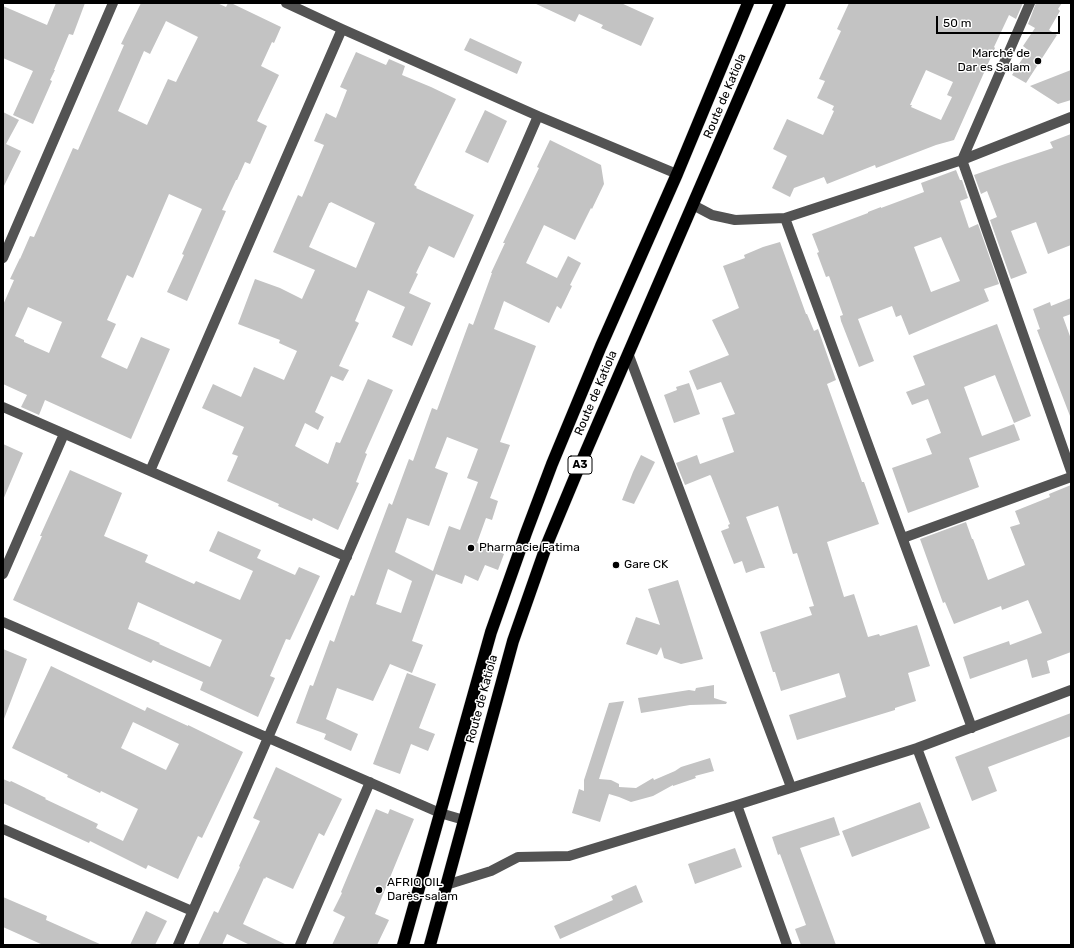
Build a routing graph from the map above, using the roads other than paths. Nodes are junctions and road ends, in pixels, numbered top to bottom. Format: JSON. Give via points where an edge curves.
{"nodes":[{"id":1,"x":114,"y":3,"type":"edge"},
{"id":2,"x":286,"y":3,"type":"edge"},
{"id":3,"x":748,"y":3,"type":"edge"},
{"id":4,"x":780,"y":3,"type":"edge"},
{"id":5,"x":1030,"y":3,"type":"edge"},
{"id":6,"x":342,"y":30,"type":"junction"},
{"id":7,"x":538,"y":116,"type":"junction"},
{"id":8,"x":1071,"y":117,"type":"edge"},
{"id":9,"x":962,"y":160,"type":"junction"},
{"id":10,"x":677,"y":174,"type":"junction"},
{"id":11,"x":693,"y":205,"type":"junction"},
{"id":12,"x":785,"y":218,"type":"junction"},
{"id":13,"x":3,"y":258,"type":"edge"},
{"id":14,"x":628,"y":354,"type":"junction"},
{"id":15,"x":3,"y":407,"type":"edge"},
{"id":16,"x":64,"y":434,"type":"junction"},
{"id":17,"x":1071,"y":470,"type":"edge"},
{"id":18,"x":150,"y":471,"type":"junction"},
{"id":19,"x":1071,"y":477,"type":"edge"},
{"id":20,"x":903,"y":538,"type":"junction"},
{"id":21,"x":347,"y":557,"type":"junction"},
{"id":22,"x":3,"y":574,"type":"edge"},
{"id":23,"x":3,"y":622,"type":"edge"},
{"id":24,"x":1071,"y":690,"type":"edge"},
{"id":25,"x":972,"y":728,"type":"junction"},
{"id":26,"x":268,"y":738,"type":"junction"},
{"id":27,"x":917,"y":748,"type":"junction"},
{"id":28,"x":370,"y":782,"type":"junction"},
{"id":29,"x":791,"y":787,"type":"junction"},
{"id":30,"x":737,"y":805,"type":"junction"},
{"id":31,"x":440,"y":813,"type":"junction"},
{"id":32,"x":464,"y":820,"type":"junction"},
{"id":33,"x":3,"y":829,"type":"edge"},
{"id":34,"x":446,"y":885,"type":"junction"},
{"id":35,"x":192,"y":912,"type":"junction"},
{"id":36,"x":178,"y":945,"type":"edge"},
{"id":37,"x":300,"y":945,"type":"edge"},
{"id":38,"x":403,"y":945,"type":"edge"},
{"id":39,"x":430,"y":945,"type":"edge"},
{"id":40,"x":787,"y":945,"type":"edge"},
{"id":41,"x":991,"y":945,"type":"edge"}],
"edges":[{"from":1,"to":13,"type":"street"},
{"from":2,"to":6,"type":"street"},
{"from":3,"to":10,"type":"highway","name":"Route de Katiola","number":"A3"},
{"from":4,"to":11,"type":"highway","name":"Route de Katiola","number":"A3"},
{"from":5,"to":9,"type":"street"},
{"from":6,"to":7,"type":"street"},
{"from":6,"to":18,"type":"street"},
{"from":7,"to":10,"type":"street"},
{"from":7,"to":21,"type":"street"},
{"from":8,"to":9,"type":"street"},
{"from":9,"to":12,"type":"street"},
{"from":9,"to":17,"type":"street"},
{"from":10,"to":31,"type":"highway","name":"Route de Katiola","number":"A3","via":[[601,346],[526,533],[491,632]]},
{"from":11,"to":12,"type":"street","via":[[712,215],[735,220]]},
{"from":11,"to":14,"type":"highway","name":"Route de Katiola","number":"A3"},
{"from":12,"to":20,"type":"street"},
{"from":14,"to":29,"type":"street"},
{"from":14,"to":32,"type":"highway","name":"Route de Katiola","number":"A3","via":[[547,544],[513,641]]},
{"from":15,"to":16,"type":"street"},
{"from":16,"to":18,"type":"street"},
{"from":16,"to":22,"type":"street"},
{"from":18,"to":21,"type":"street"},
{"from":19,"to":20,"type":"street"},
{"from":20,"to":25,"type":"street"},
{"from":21,"to":26,"type":"street"},
{"from":23,"to":26,"type":"street"},
{"from":24,"to":25,"type":"street"},
{"from":25,"to":27,"type":"street"},
{"from":26,"to":28,"type":"street"},
{"from":26,"to":35,"type":"street"},
{"from":27,"to":29,"type":"street"},
{"from":27,"to":41,"type":"street"},
{"from":28,"to":31,"type":"street"},
{"from":28,"to":37,"type":"street"},
{"from":29,"to":30,"type":"street"},
{"from":30,"to":34,"type":"street","via":[[569,856],[518,857],[491,871]]},
{"from":30,"to":40,"type":"street"},
{"from":31,"to":32,"type":"street"},
{"from":31,"to":38,"type":"highway","name":"Route de Katiola","number":"A3"},
{"from":32,"to":34,"type":"highway","name":"Route de Katiola","number":"A3"},
{"from":33,"to":35,"type":"street"},
{"from":34,"to":39,"type":"highway","name":"Route de Katiola","number":"A3"},
{"from":35,"to":36,"type":"street"}]}
